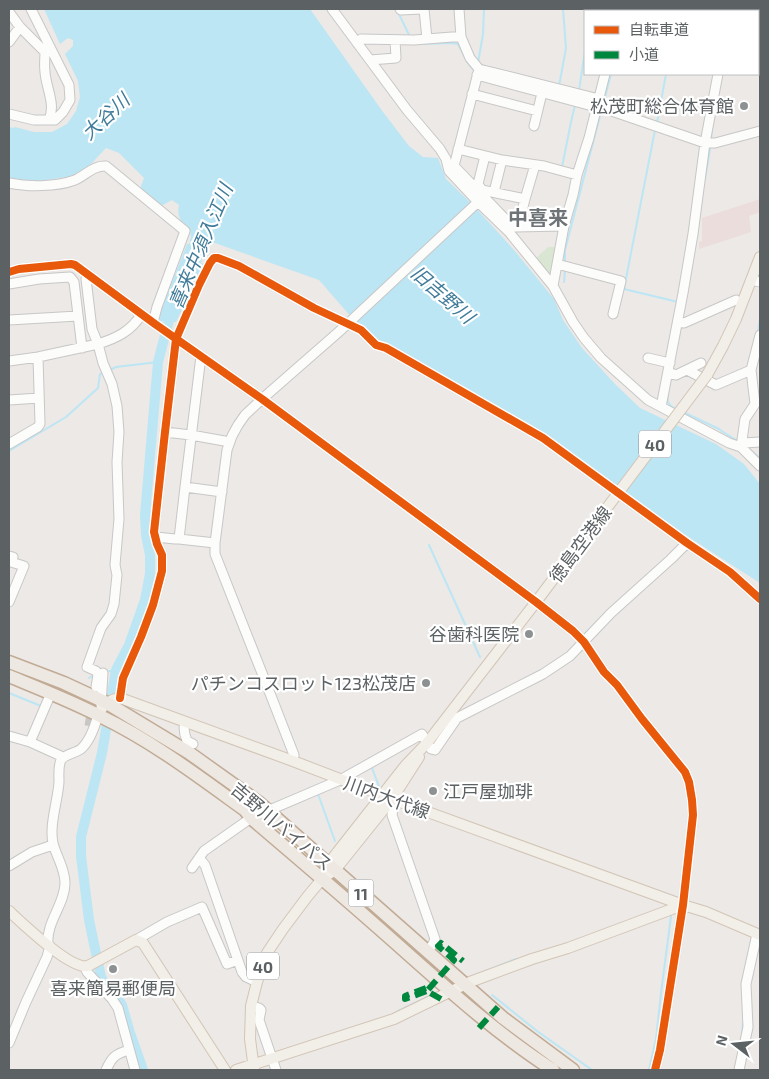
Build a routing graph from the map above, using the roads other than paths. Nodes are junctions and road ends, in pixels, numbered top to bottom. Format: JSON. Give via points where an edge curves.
{"nodes":[{"id":1,"x":31,"y":9,"type":"edge"},
{"id":2,"x":332,"y":9,"type":"edge"},
{"id":3,"x":400,"y":9,"type":"edge"},
{"id":4,"x":423,"y":9,"type":"edge"},
{"id":5,"x":459,"y":9,"type":"edge"},
{"id":6,"x":9,"y":12,"type":"edge"},
{"id":7,"x":20,"y":27,"type":"junction"},
{"id":8,"x":461,"y":38,"type":"junction"},
{"id":9,"x":427,"y":39,"type":"junction"},
{"id":10,"x":395,"y":40,"type":"junction"},
{"id":11,"x":9,"y":42,"type":"edge"},
{"id":12,"x":357,"y":43,"type":"junction"},
{"id":13,"x":370,"y":60,"type":"junction"},
{"id":14,"x":478,"y":72,"type":"junction"},
{"id":15,"x":605,"y":75,"type":"edge"},
{"id":16,"x":718,"y":75,"type":"edge"},
{"id":17,"x":542,"y":92,"type":"junction"},
{"id":18,"x":472,"y":94,"type":"junction"},
{"id":19,"x":597,"y":104,"type":"junction"},
{"id":20,"x":537,"y":111,"type":"junction"},
{"id":21,"x":9,"y":114,"type":"edge"},
{"id":22,"x":50,"y":120,"type":"junction"},
{"id":23,"x":534,"y":126,"type":"dead end"},
{"id":24,"x":760,"y":132,"type":"edge"},
{"id":25,"x":705,"y":143,"type":"junction"},
{"id":26,"x":458,"y":149,"type":"junction"},
{"id":27,"x":485,"y":156,"type":"junction"},
{"id":28,"x":502,"y":160,"type":"junction"},
{"id":29,"x":535,"y":165,"type":"junction"},
{"id":30,"x":577,"y":175,"type":"junction"},
{"id":31,"x":9,"y":183,"type":"edge"},
{"id":32,"x":494,"y":192,"type":"junction"},
{"id":33,"x":526,"y":199,"type":"junction"},
{"id":34,"x":477,"y":203,"type":"junction"},
{"id":35,"x":564,"y":226,"type":"junction"},
{"id":36,"x":513,"y":229,"type":"junction"},
{"id":37,"x":760,"y":257,"type":"edge"},
{"id":38,"x":557,"y":264,"type":"junction"},
{"id":39,"x":9,"y":272,"type":"edge"},
{"id":40,"x":88,"y":274,"type":"junction"},
{"id":41,"x":756,"y":281,"type":"edge"},
{"id":42,"x":9,"y":284,"type":"edge"},
{"id":43,"x":553,"y":286,"type":"junction"},
{"id":44,"x":736,"y":300,"type":"dead end"},
{"id":45,"x":613,"y":314,"type":"dead end"},
{"id":46,"x":142,"y":315,"type":"junction"},
{"id":47,"x":78,"y":316,"type":"junction"},
{"id":48,"x":9,"y":320,"type":"edge"},
{"id":49,"x":349,"y":322,"type":"junction"},
{"id":50,"x":681,"y":323,"type":"junction"},
{"id":51,"x":154,"y":324,"type":"junction"},
{"id":52,"x":760,"y":335,"type":"edge"},
{"id":53,"x":174,"y":338,"type":"junction"},
{"id":54,"x":98,"y":344,"type":"junction"},
{"id":55,"x":82,"y":348,"type":"junction"},
{"id":56,"x":201,"y":356,"type":"junction"},
{"id":57,"x":38,"y":357,"type":"junction"},
{"id":58,"x":648,"y":358,"type":"dead end"},
{"id":59,"x":9,"y":361,"type":"edge"},
{"id":60,"x":670,"y":363,"type":"junction"},
{"id":61,"x":701,"y":363,"type":"dead end"},
{"id":62,"x":687,"y":370,"type":"junction"},
{"id":63,"x":751,"y":370,"type":"junction"},
{"id":64,"x":671,"y":373,"type":"junction"},
{"id":65,"x":40,"y":398,"type":"junction"},
{"id":66,"x":262,"y":399,"type":"junction"},
{"id":67,"x":9,"y":400,"type":"edge"},
{"id":68,"x":661,"y":407,"type":"junction"},
{"id":69,"x":165,"y":432,"type":"junction"},
{"id":70,"x":191,"y":435,"type":"junction"},
{"id":71,"x":230,"y":442,"type":"junction"},
{"id":72,"x":760,"y":442,"type":"edge"},
{"id":73,"x":9,"y":444,"type":"edge"},
{"id":74,"x":741,"y":444,"type":"junction"},
{"id":75,"x":760,"y":466,"type":"edge"},
{"id":76,"x":185,"y":487,"type":"junction"},
{"id":77,"x":222,"y":492,"type":"junction"},
{"id":78,"x":156,"y":537,"type":"junction"},
{"id":79,"x":179,"y":539,"type":"junction"},
{"id":80,"x":687,"y":543,"type":"junction"},
{"id":81,"x":215,"y":544,"type":"junction"},
{"id":82,"x":9,"y":556,"type":"edge"},
{"id":83,"x":760,"y":599,"type":"edge"},
{"id":84,"x":9,"y":602,"type":"edge"},
{"id":85,"x":536,"y":602,"type":"junction"},
{"id":86,"x":584,"y":642,"type":"junction"},
{"id":87,"x":9,"y":662,"type":"edge"},
{"id":88,"x":100,"y":673,"type":"junction"},
{"id":89,"x":9,"y":676,"type":"edge"},
{"id":90,"x":96,"y":687,"type":"tunnel mouth"},
{"id":91,"x":48,"y":702,"type":"junction"},
{"id":92,"x":106,"y":705,"type":"junction"},
{"id":93,"x":186,"y":722,"type":"junction"},
{"id":94,"x":89,"y":726,"type":"tunnel mouth"},
{"id":95,"x":138,"y":730,"type":"junction"},
{"id":96,"x":9,"y":736,"type":"edge"},
{"id":97,"x":30,"y":742,"type":"junction"},
{"id":98,"x":427,"y":743,"type":"junction"},
{"id":99,"x":193,"y":744,"type":"dead end"},
{"id":100,"x":75,"y":752,"type":"junction"},
{"id":101,"x":63,"y":757,"type":"junction"},
{"id":102,"x":294,"y":761,"type":"junction"},
{"id":103,"x":340,"y":780,"type":"junction"},
{"id":104,"x":391,"y":799,"type":"junction"},
{"id":105,"x":270,"y":811,"type":"junction"},
{"id":106,"x":251,"y":818,"type":"junction"},
{"id":107,"x":53,"y":844,"type":"junction"},
{"id":108,"x":199,"y":858,"type":"junction"},
{"id":109,"x":9,"y":866,"type":"edge"},
{"id":110,"x":332,"y":867,"type":"junction"},
{"id":111,"x":192,"y":868,"type":"dead end"},
{"id":112,"x":322,"y":879,"type":"junction"},
{"id":113,"x":683,"y":904,"type":"junction"},
{"id":114,"x":9,"y":910,"type":"edge"},
{"id":115,"x":759,"y":935,"type":"edge"},
{"id":116,"x":136,"y":940,"type":"junction"},
{"id":117,"x":49,"y":945,"type":"junction"},
{"id":118,"x":427,"y":952,"type":"junction"},
{"id":119,"x":238,"y":960,"type":"junction"},
{"id":120,"x":93,"y":963,"type":"junction"},
{"id":121,"x":257,"y":982,"type":"junction"},
{"id":122,"x":464,"y":985,"type":"junction"},
{"id":123,"x":451,"y":992,"type":"junction"},
{"id":124,"x":252,"y":1006,"type":"junction"},
{"id":125,"x":9,"y":1043,"type":"edge"},
{"id":126,"x":129,"y":1050,"type":"junction"},
{"id":127,"x":272,"y":1059,"type":"junction"},
{"id":128,"x":253,"y":1068,"type":"edge"},
{"id":129,"x":106,"y":1070,"type":"edge"},
{"id":130,"x":135,"y":1070,"type":"edge"},
{"id":131,"x":225,"y":1070,"type":"edge"},
{"id":132,"x":236,"y":1070,"type":"edge"},
{"id":133,"x":276,"y":1070,"type":"edge"},
{"id":134,"x":553,"y":1070,"type":"edge"},
{"id":135,"x":573,"y":1070,"type":"edge"},
{"id":136,"x":655,"y":1070,"type":"edge"},
{"id":137,"x":739,"y":1070,"type":"edge"}],
"edges":[{"from":1,"to":22,"type":"street","via":[[69,85],[70,100],[55,120]]},
{"from":2,"to":12,"type":"street"},
{"from":3,"to":4,"type":"street"},
{"from":4,"to":9,"type":"street"},
{"from":5,"to":8,"type":"street"},
{"from":6,"to":7,"type":"street"},
{"from":7,"to":11,"type":"street"},
{"from":7,"to":22,"type":"street","via":[[45,52],[45,72],[52,106]]},
{"from":8,"to":9,"type":"street"},
{"from":8,"to":14,"type":"street"},
{"from":9,"to":10,"type":"street"},
{"from":10,"to":12,"type":"street","via":[[361,39]]},
{"from":10,"to":13,"type":"street","via":[[396,58]]},
{"from":12,"to":13,"type":"street"},
{"from":13,"to":34,"type":"street","via":[[440,149],[449,171]]},
{"from":14,"to":17,"type":"street"},
{"from":14,"to":18,"type":"street"},
{"from":14,"to":19,"type":"street"},
{"from":15,"to":19,"type":"street"},
{"from":16,"to":25,"type":"street"},
{"from":17,"to":19,"type":"street"},
{"from":17,"to":20,"type":"street"},
{"from":18,"to":20,"type":"street"},
{"from":18,"to":26,"type":"street"},
{"from":19,"to":25,"type":"street"},
{"from":19,"to":30,"type":"street"},
{"from":20,"to":23,"type":"street"},
{"from":21,"to":22,"type":"street"},
{"from":24,"to":25,"type":"street"},
{"from":25,"to":50,"type":"street"},
{"from":26,"to":27,"type":"street"},
{"from":26,"to":36,"type":"street","via":[[454,166]]},
{"from":27,"to":28,"type":"street"},
{"from":27,"to":32,"type":"street","via":[[478,184],[482,190]]},
{"from":28,"to":29,"type":"street"},
{"from":28,"to":32,"type":"street"},
{"from":29,"to":30,"type":"street"},
{"from":29,"to":33,"type":"street"},
{"from":30,"to":35,"type":"street"},
{"from":31,"to":51,"type":"street","via":[[34,186],[65,183],[94,168],[106,166],[185,231],[157,307]]},
{"from":32,"to":33,"type":"street"},
{"from":33,"to":36,"type":"street"},
{"from":34,"to":36,"type":"street"},
{"from":34,"to":49,"type":"street"},
{"from":35,"to":36,"type":"street"},
{"from":35,"to":38,"type":"street"},
{"from":36,"to":43,"type":"street"},
{"from":37,"to":41,"type":"main road","name":"徳島空港線","number":"40"},
{"from":38,"to":43,"type":"street"},
{"from":38,"to":45,"type":"street","via":[[621,281]]},
{"from":39,"to":40,"type":"street","via":[[71,264]]},
{"from":40,"to":46,"type":"street"},
{"from":40,"to":54,"type":"street","via":[[92,329]]},
{"from":41,"to":85,"type":"main road","name":"徳島空港線","number":"40","bridge":true,"via":[[707,375]]},
{"from":42,"to":47,"type":"street","via":[[70,277],[74,282]]},
{"from":43,"to":68,"type":"street","via":[[573,322],[596,352],[648,400]]},
{"from":44,"to":50,"type":"street"},
{"from":46,"to":51,"type":"street"},
{"from":46,"to":54,"type":"street","via":[[128,331]]},
{"from":47,"to":48,"type":"street"},
{"from":47,"to":55,"type":"street"},
{"from":49,"to":53,"type":"street","via":[[314,308],[239,266],[214,258]]},
{"from":49,"to":66,"type":"street"},
{"from":49,"to":80,"type":"street","via":[[376,344],[543,438]]},
{"from":50,"to":60,"type":"street"},
{"from":51,"to":53,"type":"street"},
{"from":52,"to":63,"type":"street"},
{"from":53,"to":56,"type":"street"},
{"from":53,"to":69,"type":"street"},
{"from":54,"to":55,"type":"street"},
{"from":54,"to":88,"type":"street","via":[[117,406],[120,518],[114,604],[87,667]]},
{"from":55,"to":57,"type":"street"},
{"from":56,"to":66,"type":"street"},
{"from":56,"to":70,"type":"street"},
{"from":57,"to":59,"type":"street"},
{"from":57,"to":65,"type":"street"},
{"from":58,"to":60,"type":"street"},
{"from":60,"to":64,"type":"street"},
{"from":61,"to":62,"type":"street"},
{"from":62,"to":63,"type":"street","via":[[716,385]]},
{"from":62,"to":64,"type":"street","via":[[676,375]]},
{"from":63,"to":74,"type":"street","via":[[756,404],[745,419]]},
{"from":64,"to":68,"type":"street"},
{"from":65,"to":67,"type":"street"},
{"from":65,"to":73,"type":"street","via":[[38,427]]},
{"from":66,"to":71,"type":"street","via":[[245,415]]},
{"from":66,"to":85,"type":"street"},
{"from":68,"to":74,"type":"street","via":[[729,443]]},
{"from":69,"to":70,"type":"street"},
{"from":69,"to":78,"type":"street"},
{"from":70,"to":71,"type":"street"},
{"from":70,"to":76,"type":"street"},
{"from":71,"to":77,"type":"street"},
{"from":72,"to":74,"type":"street"},
{"from":74,"to":75,"type":"street"},
{"from":76,"to":77,"type":"street"},
{"from":76,"to":79,"type":"street"},
{"from":77,"to":81,"type":"street"},
{"from":78,"to":79,"type":"street"},
{"from":78,"to":92,"type":"street","via":[[162,555],[162,571],[141,637],[123,678]]},
{"from":79,"to":81,"type":"street"},
{"from":80,"to":83,"type":"street","via":[[730,572]]},
{"from":80,"to":86,"type":"street"},
{"from":81,"to":102,"type":"street","via":[[216,559],[277,710]]},
{"from":82,"to":84,"type":"street","via":[[12,557],[11,562],[24,566]]},
{"from":85,"to":86,"type":"street"},
{"from":85,"to":98,"type":"main road","name":"徳島空港線","number":"40"},
{"from":86,"to":98,"type":"street","via":[[543,674],[458,718],[435,750],[430,749]]},
{"from":86,"to":113,"type":"street","via":[[604,672],[679,763],[690,782],[692,815]]},
{"from":87,"to":92,"type":"highway","name":"吉野川バイパス","number":"11","via":[[64,683]]},
{"from":88,"to":90,"type":"street"},
{"from":88,"to":92,"type":"street"},
{"from":89,"to":91,"type":"highway","name":"吉野川バイパス","number":"11"},
{"from":91,"to":92,"type":"highway","name":"吉野川バイパス","number":"11"},
{"from":91,"to":97,"type":"street"},
{"from":92,"to":93,"type":"main road","name":"川内大代線"},
{"from":92,"to":95,"type":"highway","name":"吉野川バイパス","number":"11"},
{"from":92,"to":100,"type":"street","via":[[85,744]]},
{"from":93,"to":99,"type":"street","via":[[183,729],[187,741]]},
{"from":93,"to":102,"type":"main road","name":"川内大代線"},
{"from":94,"to":100,"type":"street"},
{"from":95,"to":105,"type":"highway","name":"吉野川バイパス","number":"11","via":[[188,752]]},
{"from":95,"to":106,"type":"highway","name":"吉野川バイパス","number":"11"},
{"from":96,"to":97,"type":"street"},
{"from":97,"to":101,"type":"street"},
{"from":98,"to":103,"type":"street","via":[[422,734]]},
{"from":98,"to":104,"type":"main road","name":"徳島空港線","number":"40"},
{"from":100,"to":101,"type":"street"},
{"from":101,"to":107,"type":"street","via":[[51,834]]},
{"from":102,"to":103,"type":"main road","name":"川内大代線"},
{"from":103,"to":104,"type":"main road","name":"川内大代線"},
{"from":103,"to":105,"type":"street"},
{"from":104,"to":110,"type":"main road","name":"徳島空港線","number":"40"},
{"from":104,"to":113,"type":"main road","name":"川内大代線"},
{"from":104,"to":118,"type":"street","via":[[392,815],[435,939]]},
{"from":105,"to":106,"type":"street"},
{"from":105,"to":110,"type":"highway","name":"吉野川バイパス","number":"11"},
{"from":106,"to":108,"type":"street"},
{"from":106,"to":112,"type":"highway","name":"吉野川バイパス","number":"11"},
{"from":107,"to":109,"type":"street"},
{"from":107,"to":117,"type":"street","via":[[65,884],[47,935]]},
{"from":108,"to":111,"type":"street"},
{"from":108,"to":119,"type":"street","via":[[205,865]]},
{"from":110,"to":112,"type":"main road","name":"徳島空港線","number":"40"},
{"from":110,"to":118,"type":"highway","name":"吉野川バイパス","number":"11"},
{"from":112,"to":121,"type":"main road","name":"徳島空港線","number":"40","via":[[272,945]]},
{"from":112,"to":123,"type":"highway","name":"吉野川バイパス","number":"11"},
{"from":113,"to":115,"type":"main road","name":"川内大代線"},
{"from":113,"to":122,"type":"main road"},
{"from":113,"to":136,"type":"street"},
{"from":114,"to":117,"type":"main road"},
{"from":115,"to":137,"type":"street","via":[[746,984],[748,1027]]},
{"from":116,"to":119,"type":"street","via":[[167,922],[202,908],[227,964]]},
{"from":116,"to":120,"type":"main road"},
{"from":116,"to":131,"type":"main road","via":[[143,943]]},
{"from":117,"to":120,"type":"main road","via":[[79,966]]},
{"from":117,"to":125,"type":"street","via":[[47,957]]},
{"from":118,"to":122,"type":"highway","name":"吉野川バイパス","number":"11"},
{"from":119,"to":121,"type":"street","via":[[246,977]]},
{"from":120,"to":126,"type":"street","via":[[87,972],[118,1008]]},
{"from":121,"to":124,"type":"main road","name":"徳島空港線","number":"40"},
{"from":122,"to":123,"type":"main road"},
{"from":122,"to":135,"type":"highway","name":"吉野川バイパス","number":"11"},
{"from":123,"to":127,"type":"main road","via":[[394,1019]]},
{"from":123,"to":134,"type":"highway","name":"吉野川バイパス","number":"11"},
{"from":124,"to":127,"type":"street","via":[[261,1010],[259,1020]]},
{"from":124,"to":128,"type":"main road","name":"徳島空港線","number":"40","via":[[250,1039]]},
{"from":126,"to":129,"type":"street","via":[[118,1053]]},
{"from":126,"to":130,"type":"street"},
{"from":127,"to":128,"type":"main road"},
{"from":127,"to":133,"type":"street"},
{"from":128,"to":132,"type":"main road"}]}
